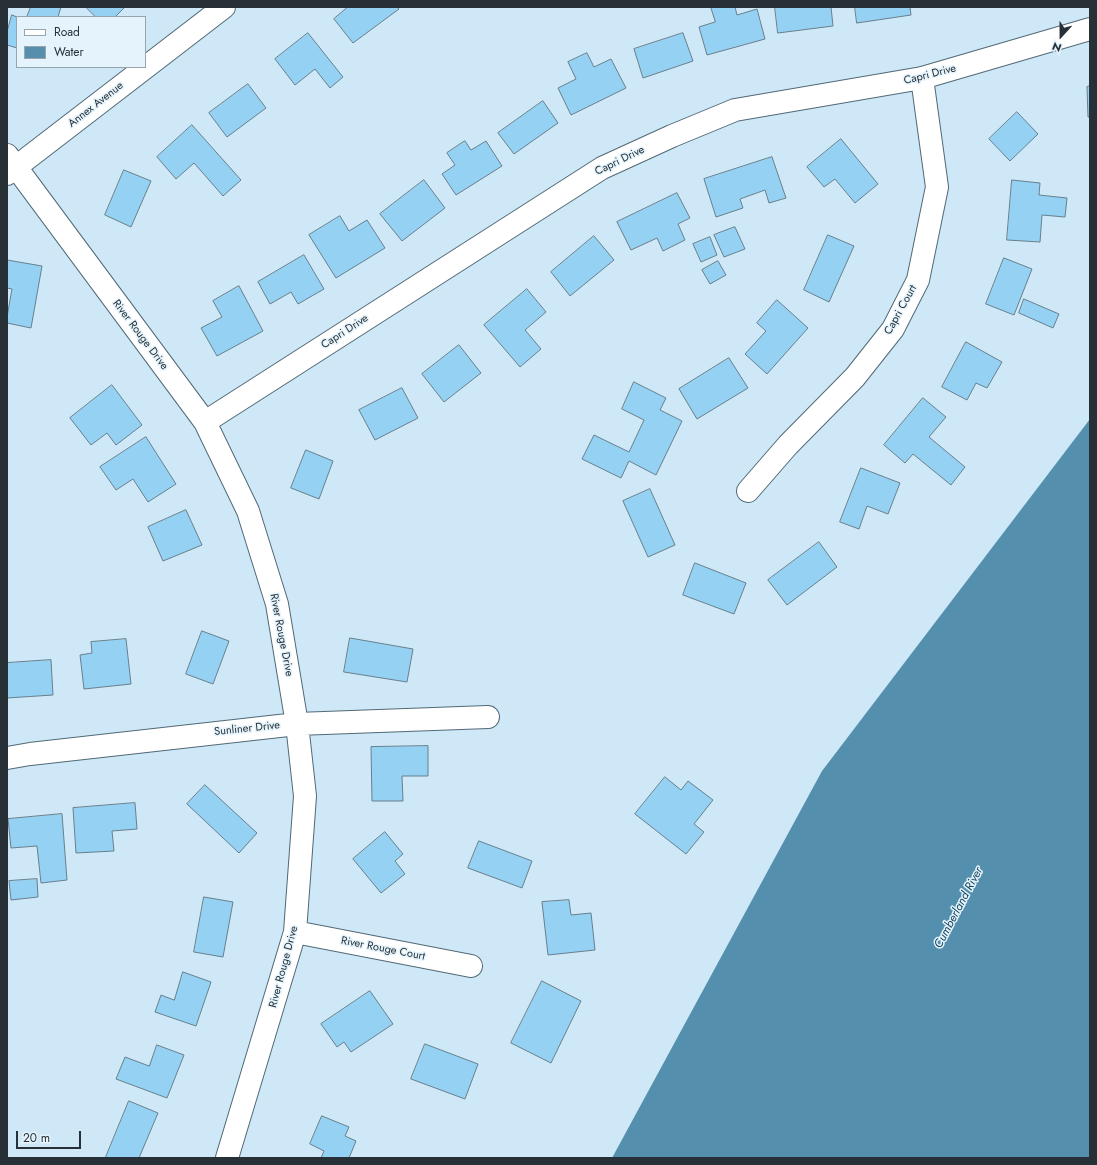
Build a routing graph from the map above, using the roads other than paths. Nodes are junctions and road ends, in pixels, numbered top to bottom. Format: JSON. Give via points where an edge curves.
{"nodes":[{"id":1,"x":224,"y":7,"type":"edge"},
{"id":2,"x":1090,"y":28,"type":"edge"},
{"id":3,"x":146,"y":65,"type":"edge"},
{"id":4,"x":141,"y":68,"type":"edge"},
{"id":5,"x":922,"y":78,"type":"junction"},
{"id":6,"x":10,"y":165,"type":"edge"},
{"id":7,"x":205,"y":422,"type":"junction"},
{"id":8,"x":748,"y":491,"type":"dead end"},
{"id":9,"x":488,"y":717,"type":"dead end"},
{"id":10,"x":297,"y":724,"type":"junction"},
{"id":11,"x":7,"y":758,"type":"edge"},
{"id":12,"x":295,"y":932,"type":"junction"},
{"id":13,"x":471,"y":966,"type":"dead end"},
{"id":14,"x":227,"y":1158,"type":"edge"}],
"edges":[{"from":1,"to":3,"type":"street","name":"Annex Avenue"},
{"from":2,"to":5,"type":"street","name":"Capri Drive"},
{"from":4,"to":6,"type":"street","name":"Annex Avenue"},
{"from":5,"to":7,"type":"street","name":"Capri Drive","via":[[735,110],[602,168]]},
{"from":5,"to":8,"type":"street","name":"Capri Court","via":[[937,187],[918,280],[893,329],[855,377],[788,445]]},
{"from":6,"to":7,"type":"street","name":"River Rouge Drive"},
{"from":7,"to":10,"type":"street","name":"River Rouge Drive","via":[[248,511],[277,604]]},
{"from":9,"to":10,"type":"street","name":"Sunliner Drive"},
{"from":10,"to":11,"type":"street","name":"Sunliner Drive"},
{"from":10,"to":12,"type":"street","name":"River Rouge Drive","via":[[305,796]]},
{"from":12,"to":13,"type":"street","name":"River Rouge Court"},
{"from":12,"to":14,"type":"street","name":"River Rouge Drive"}]}
